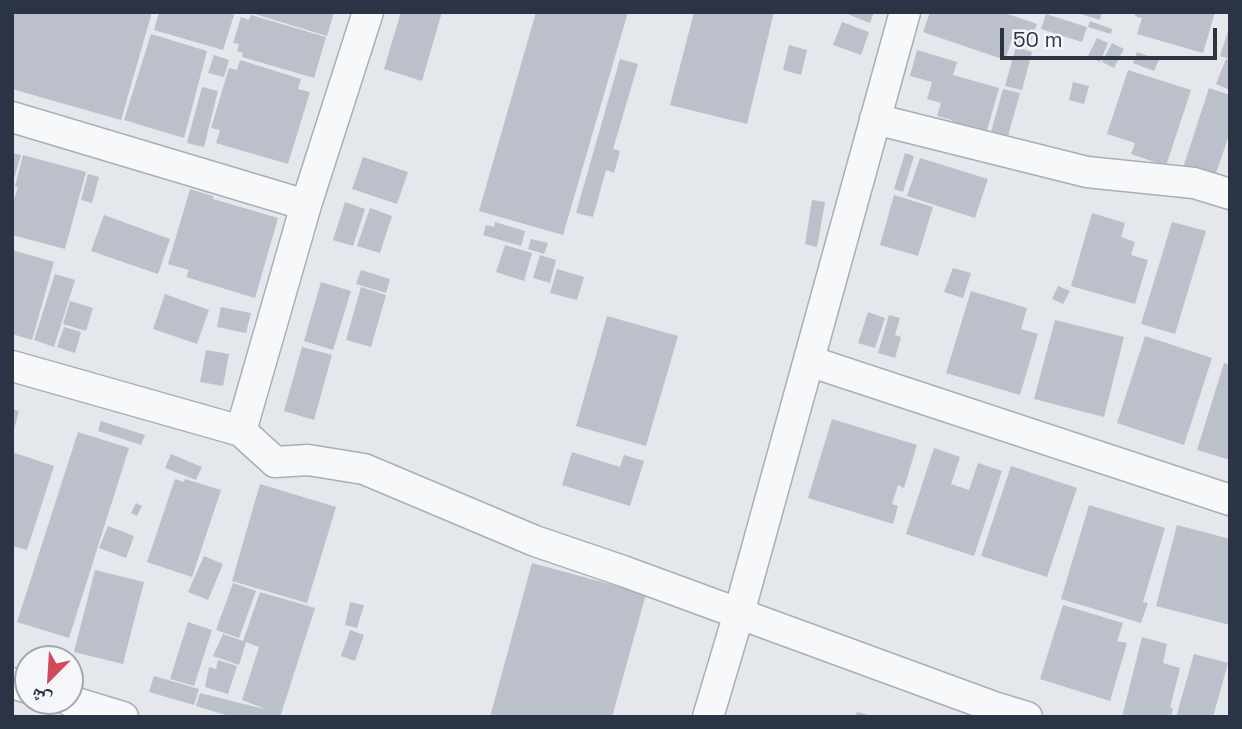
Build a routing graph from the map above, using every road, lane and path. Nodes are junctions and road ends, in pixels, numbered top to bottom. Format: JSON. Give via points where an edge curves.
{"nodes":[{"id":1,"x":368,"y":12,"type":"edge"},
{"id":2,"x":905,"y":12,"type":"edge"},
{"id":3,"x":12,"y":117,"type":"edge"},
{"id":4,"x":876,"y":120,"type":"junction"},
{"id":5,"x":1230,"y":194,"type":"edge"},
{"id":6,"x":306,"y":205,"type":"junction"},
{"id":7,"x":809,"y":361,"type":"junction"},
{"id":8,"x":12,"y":366,"type":"edge"},
{"id":9,"x":242,"y":431,"type":"junction"},
{"id":10,"x":1230,"y":500,"type":"edge"},
{"id":11,"x":739,"y":613,"type":"junction"},
{"id":12,"x":84,"y":705,"type":"edge"},
{"id":13,"x":123,"y":717,"type":"edge"},
{"id":14,"x":708,"y":717,"type":"edge"},
{"id":15,"x":1027,"y":717,"type":"edge"}],
"edges":[{"from":1,"to":6,"type":"street"},
{"from":2,"to":4,"type":"street"},
{"from":3,"to":6,"type":"street"},
{"from":4,"to":5,"type":"street","via":[[1087,172],[1194,183]]},
{"from":4,"to":7,"type":"street"},
{"from":6,"to":9,"type":"street"},
{"from":7,"to":10,"type":"street"},
{"from":7,"to":11,"type":"street"},
{"from":8,"to":9,"type":"street"},
{"from":9,"to":11,"type":"street","via":[[275,462],[308,460],[364,469],[535,541]]},
{"from":11,"to":14,"type":"street"},
{"from":11,"to":15,"type":"street"},
{"from":12,"to":13,"type":"street"}]}
